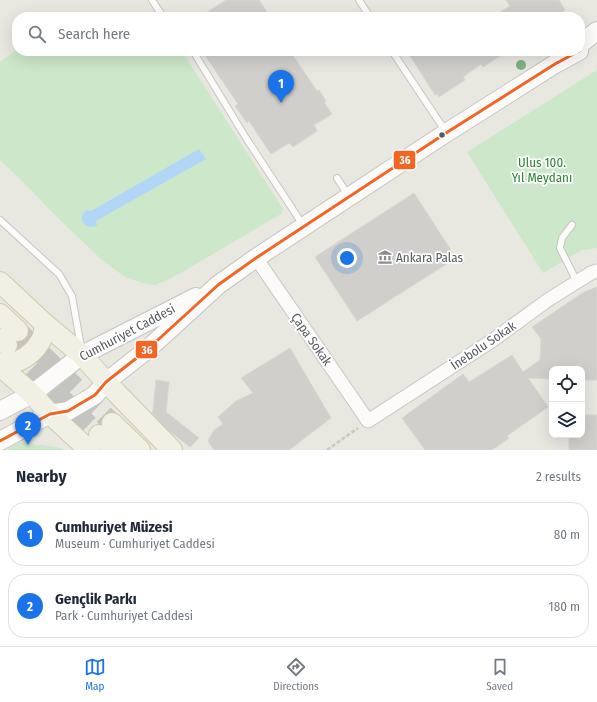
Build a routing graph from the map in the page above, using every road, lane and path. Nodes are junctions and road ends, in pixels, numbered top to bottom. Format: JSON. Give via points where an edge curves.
{"nodes":[{"id":1,"x":152,"y":0,"type":"edge"},
{"id":2,"x":359,"y":0,"type":"edge"},
{"id":3,"x":160,"y":12,"type":"edge"},
{"id":4,"x":367,"y":12,"type":"edge"},
{"id":5,"x":597,"y":31,"type":"edge"},
{"id":6,"x":585,"y":40,"type":"edge"},
{"id":7,"x":597,"y":41,"type":"edge"},
{"id":8,"x":585,"y":48,"type":"edge"},
{"id":9,"x":196,"y":56,"type":"edge"},
{"id":10,"x":395,"y":56,"type":"edge"},
{"id":11,"x":565,"y":56,"type":"edge"},
{"id":12,"x":570,"y":56,"type":"edge"},
{"id":13,"x":555,"y":64,"type":"junction"},
{"id":14,"x":446,"y":133,"type":"junction"},
{"id":15,"x":337,"y":178,"type":"dead end"},
{"id":16,"x":349,"y":197,"type":"junction"},
{"id":17,"x":0,"y":220,"type":"edge"},
{"id":18,"x":572,"y":225,"type":"dead end"},
{"id":19,"x":304,"y":226,"type":"junction"},
{"id":20,"x":256,"y":258,"type":"junction"},
{"id":21,"x":597,"y":271,"type":"edge"},
{"id":22,"x":0,"y":282,"type":"edge"},
{"id":23,"x":577,"y":282,"type":"junction"},
{"id":24,"x":218,"y":285,"type":"junction"},
{"id":25,"x":0,"y":314,"type":"edge"},
{"id":26,"x":45,"y":324,"type":"junction"},
{"id":27,"x":5,"y":349,"type":"edge"},
{"id":28,"x":82,"y":355,"type":"junction"},
{"id":29,"x":106,"y":382,"type":"junction"},
{"id":30,"x":32,"y":394,"type":"junction"},
{"id":31,"x":0,"y":411,"type":"edge"},
{"id":32,"x":50,"y":414,"type":"junction"},
{"id":33,"x":368,"y":421,"type":"junction"},
{"id":34,"x":100,"y":436,"type":"edge"},
{"id":35,"x":0,"y":441,"type":"edge"},
{"id":36,"x":114,"y":450,"type":"edge"},
{"id":37,"x":140,"y":450,"type":"edge"},
{"id":38,"x":172,"y":450,"type":"edge"},
{"id":39,"x":327,"y":450,"type":"edge"}],
"edges":[{"from":1,"to":3,"type":"lane"},
{"from":2,"to":4,"type":"lane"},
{"from":5,"to":6,"type":"main road"},
{"from":7,"to":8,"type":"main road","name":"Cumhuriyet Caddesi"},
{"from":9,"to":19,"type":"lane"},
{"from":10,"to":14,"type":"lane"},
{"from":11,"to":13,"type":"main road","name":"Cumhuriyet Caddesi"},
{"from":12,"to":13,"type":"main road","name":"Cumhuriyet Caddesi"},
{"from":13,"to":14,"type":"main road","name":"Cumhuriyet Caddesi"},
{"from":14,"to":16,"type":"main road","name":"Cumhuriyet Caddesi"},
{"from":15,"to":16,"type":"lane"},
{"from":16,"to":19,"type":"main road","name":"Cumhuriyet Caddesi"},
{"from":17,"to":28,"type":"lane","via":[[58,274],[72,296]]},
{"from":18,"to":23,"type":"lane","via":[[562,238],[560,248]]},
{"from":19,"to":20,"type":"main road","name":"Cumhuriyet Caddesi"},
{"from":20,"to":24,"type":"main road","name":"Cumhuriyet Caddesi"},
{"from":20,"to":33,"type":"street","name":"Çapa Sokak"},
{"from":21,"to":23,"type":"street","name":"İnebolu Sokak"},
{"from":22,"to":26,"type":"main road"},
{"from":23,"to":33,"type":"street","name":"İnebolu Sokak"},
{"from":24,"to":28,"type":"main road","name":"Cumhuriyet Caddesi"},
{"from":24,"to":29,"type":"main road","name":"Cumhuriyet Caddesi","via":[[148,349]]},
{"from":25,"to":27,"type":"main road"},
{"from":26,"to":27,"type":"main road","via":[[39,344],[29,355],[8,364]]},
{"from":26,"to":28,"type":"main road"},
{"from":27,"to":30,"type":"main road"},
{"from":28,"to":29,"type":"main road"},
{"from":28,"to":30,"type":"main road","name":"Cumhuriyet Caddesi"},
{"from":29,"to":32,"type":"main road","name":"Cumhuriyet Caddesi","via":[[95,395],[68,411]]},
{"from":29,"to":38,"type":"main road"},
{"from":30,"to":31,"type":"main road","name":"Cumhuriyet Caddesi"},
{"from":30,"to":32,"type":"main road"},
{"from":32,"to":34,"type":"main road"},
{"from":32,"to":35,"type":"main road","name":"Cumhuriyet Caddesi"},
{"from":33,"to":39,"type":"path"},
{"from":34,"to":36,"type":"main road"},
{"from":34,"to":37,"type":"main road"}]}
